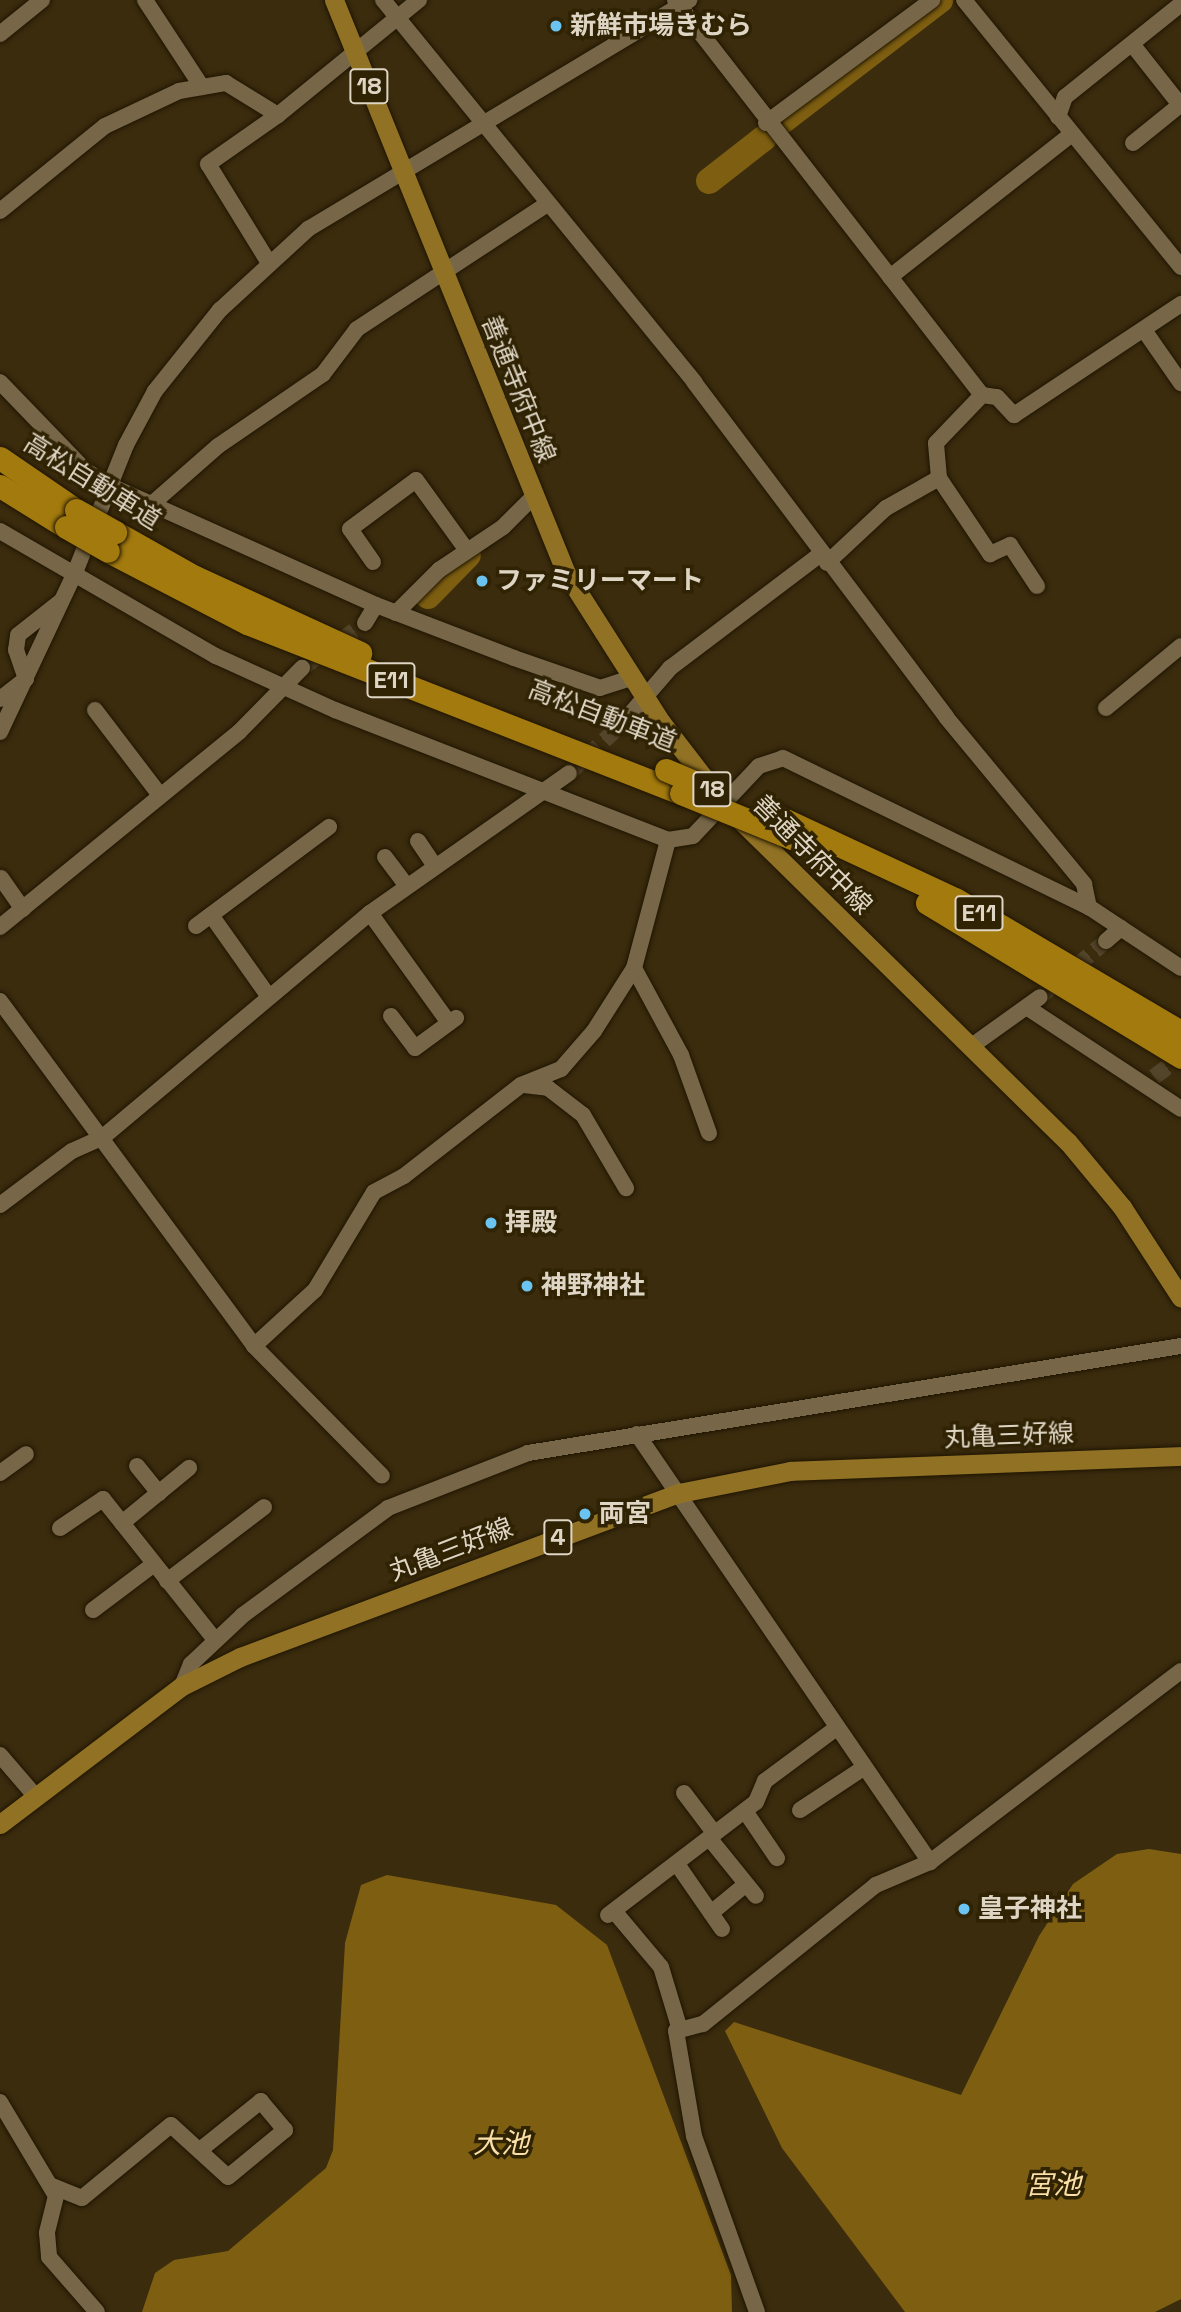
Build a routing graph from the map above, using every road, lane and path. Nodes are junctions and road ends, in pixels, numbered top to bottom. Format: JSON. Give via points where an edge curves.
{"nodes":[{"id":1,"x":42,"y":0,"type":"edge"},
{"id":2,"x":145,"y":0,"type":"edge"},
{"id":3,"x":334,"y":0,"type":"edge"},
{"id":4,"x":383,"y":0,"type":"edge"},
{"id":5,"x":419,"y":0,"type":"edge"},
{"id":6,"x":932,"y":0,"type":"edge"},
{"id":7,"x":964,"y":0,"type":"edge"},
{"id":8,"x":681,"y":2,"type":"edge"},
{"id":9,"x":1181,"y":4,"type":"edge"},
{"id":10,"x":398,"y":17,"type":"junction"},
{"id":11,"x":0,"y":34,"type":"edge"},
{"id":12,"x":1132,"y":44,"type":"junction"},
{"id":13,"x":356,"y":53,"type":"junction"},
{"id":14,"x":202,"y":88,"type":"junction"},
{"id":15,"x":1181,"y":106,"type":"edge"},
{"id":16,"x":278,"y":116,"type":"junction"},
{"id":17,"x":1058,"y":117,"type":"junction"},
{"id":18,"x":766,"y":123,"type":"junction"},
{"id":19,"x":480,"y":126,"type":"junction"},
{"id":20,"x":1072,"y":134,"type":"junction"},
{"id":21,"x":1133,"y":144,"type":"dead end"},
{"id":22,"x":404,"y":172,"type":"junction"},
{"id":23,"x":546,"y":205,"type":"junction"},
{"id":24,"x":0,"y":211,"type":"edge"},
{"id":25,"x":269,"y":262,"type":"junction"},
{"id":26,"x":1181,"y":267,"type":"edge"},
{"id":27,"x":442,"y":269,"type":"junction"},
{"id":28,"x":890,"y":277,"type":"junction"},
{"id":29,"x":1181,"y":304,"type":"edge"},
{"id":30,"x":1144,"y":330,"type":"junction"},
{"id":31,"x":0,"y":382,"type":"edge"},
{"id":32,"x":1181,"y":383,"type":"edge"},
{"id":33,"x":982,"y":395,"type":"junction"},
{"id":34,"x":0,"y":457,"type":"edge"},
{"id":35,"x":939,"y":478,"type":"junction"},
{"id":36,"x":0,"y":486,"type":"edge"},
{"id":37,"x":111,"y":486,"type":"junction"},
{"id":38,"x":533,"y":497,"type":"junction"},
{"id":39,"x":153,"y":503,"type":"junction"},
{"id":40,"x":71,"y":518,"type":"junction"},
{"id":41,"x":0,"y":531,"type":"edge"},
{"id":42,"x":112,"y":541,"type":"junction"},
{"id":43,"x":466,"y":549,"type":"junction"},
{"id":44,"x":824,"y":559,"type":"junction"},
{"id":45,"x":373,"y":562,"type":"dead end"},
{"id":46,"x":74,"y":575,"type":"junction"},
{"id":47,"x":1037,"y":586,"type":"dead end"},
{"id":48,"x":63,"y":600,"type":"junction"},
{"id":49,"x":376,"y":605,"type":"junction"},
{"id":50,"x":396,"y":613,"type":"junction"},
{"id":51,"x":365,"y":623,"type":"tunnel mouth"},
{"id":52,"x":1181,"y":646,"type":"edge"},
{"id":53,"x":302,"y":668,"type":"tunnel mouth"},
{"id":54,"x":26,"y":679,"type":"junction"},
{"id":55,"x":280,"y":684,"type":"junction"},
{"id":56,"x":636,"y":686,"type":"junction"},
{"id":57,"x":0,"y":699,"type":"edge"},
{"id":58,"x":1106,"y":708,"type":"dead end"},
{"id":59,"x":95,"y":710,"type":"dead end"},
{"id":60,"x":620,"y":726,"type":"tunnel mouth"},
{"id":61,"x":0,"y":732,"type":"edge"},
{"id":62,"x":569,"y":773,"type":"tunnel mouth"},
{"id":63,"x":547,"y":793,"type":"junction"},
{"id":64,"x":159,"y":794,"type":"junction"},
{"id":65,"x":724,"y":803,"type":"junction"},
{"id":66,"x":329,"y":827,"type":"dead end"},
{"id":67,"x":668,"y":840,"type":"junction"},
{"id":68,"x":418,"y":841,"type":"dead end"},
{"id":69,"x":386,"y":857,"type":"dead end"},
{"id":70,"x":435,"y":866,"type":"junction"},
{"id":71,"x":1,"y":878,"type":"edge"},
{"id":72,"x":407,"y":886,"type":"junction"},
{"id":73,"x":1089,"y":907,"type":"junction"},
{"id":74,"x":23,"y":909,"type":"junction"},
{"id":75,"x":370,"y":913,"type":"junction"},
{"id":76,"x":211,"y":915,"type":"junction"},
{"id":77,"x":196,"y":926,"type":"dead end"},
{"id":78,"x":0,"y":927,"type":"edge"},
{"id":79,"x":1121,"y":928,"type":"junction"},
{"id":80,"x":1106,"y":941,"type":"tunnel mouth"},
{"id":81,"x":634,"y":968,"type":"junction"},
{"id":82,"x":1181,"y":968,"type":"edge"},
{"id":83,"x":268,"y":997,"type":"junction"},
{"id":84,"x":0,"y":1001,"type":"edge"},
{"id":85,"x":391,"y":1016,"type":"dead end"},
{"id":86,"x":1181,"y":1032,"type":"edge"},
{"id":87,"x":973,"y":1045,"type":"junction"},
{"id":88,"x":1181,"y":1057,"type":"edge"},
{"id":89,"x":521,"y":1085,"type":"junction"},
{"id":90,"x":1181,"y":1109,"type":"edge"},
{"id":91,"x":709,"y":1133,"type":"dead end"},
{"id":92,"x":103,"y":1137,"type":"junction"},
{"id":93,"x":626,"y":1188,"type":"dead end"},
{"id":94,"x":0,"y":1205,"type":"edge"},
{"id":95,"x":1181,"y":1298,"type":"edge"},
{"id":96,"x":254,"y":1346,"type":"junction"},
{"id":97,"x":1181,"y":1346,"type":"edge"},
{"id":98,"x":637,"y":1434,"type":"junction"},
{"id":99,"x":26,"y":1454,"type":"dead end"},
{"id":100,"x":1181,"y":1456,"type":"edge"},
{"id":101,"x":137,"y":1466,"type":"dead end"},
{"id":102,"x":189,"y":1468,"type":"dead end"},
{"id":103,"x":0,"y":1473,"type":"edge"},
{"id":104,"x":382,"y":1476,"type":"dead end"},
{"id":105,"x":159,"y":1493,"type":"junction"},
{"id":106,"x":679,"y":1493,"type":"junction"},
{"id":107,"x":264,"y":1507,"type":"dead end"},
{"id":108,"x":122,"y":1523,"type":"junction"},
{"id":109,"x":60,"y":1528,"type":"dead end"},
{"id":110,"x":154,"y":1564,"type":"junction"},
{"id":111,"x":167,"y":1581,"type":"junction"},
{"id":112,"x":93,"y":1610,"type":"dead end"},
{"id":113,"x":215,"y":1640,"type":"junction"},
{"id":114,"x":1181,"y":1671,"type":"edge"},
{"id":115,"x":182,"y":1686,"type":"junction"},
{"id":116,"x":835,"y":1728,"type":"junction"},
{"id":117,"x":0,"y":1755,"type":"edge"},
{"id":118,"x":862,"y":1769,"type":"junction"},
{"id":119,"x":684,"y":1793,"type":"dead end"},
{"id":120,"x":37,"y":1798,"type":"junction"},
{"id":121,"x":800,"y":1810,"type":"dead end"},
{"id":122,"x":745,"y":1811,"type":"junction"},
{"id":123,"x":0,"y":1824,"type":"edge"},
{"id":124,"x":712,"y":1837,"type":"junction"},
{"id":125,"x":777,"y":1858,"type":"dead end"},
{"id":126,"x":930,"y":1862,"type":"junction"},
{"id":127,"x":677,"y":1864,"type":"junction"},
{"id":128,"x":711,"y":1913,"type":"junction"},
{"id":129,"x":722,"y":1929,"type":"dead end"},
{"id":130,"x":680,"y":2030,"type":"junction"},
{"id":131,"x":0,"y":2102,"type":"edge"},
{"id":132,"x":201,"y":2149,"type":"junction"},
{"id":133,"x":52,"y":2186,"type":"junction"},
{"id":134,"x":97,"y":2312,"type":"edge"},
{"id":135,"x":757,"y":2312,"type":"edge"}],
"edges":[{"from":1,"to":11,"type":"street"},
{"from":2,"to":14,"type":"street"},
{"from":3,"to":13,"type":"main road","name":"善通寺府中線","number":"18"},
{"from":4,"to":10,"type":"street"},
{"from":5,"to":10,"type":"street"},
{"from":6,"to":18,"type":"street"},
{"from":7,"to":17,"type":"street"},
{"from":8,"to":18,"type":"street"},
{"from":8,"to":19,"type":"street"},
{"from":9,"to":12,"type":"street"},
{"from":10,"to":13,"type":"street"},
{"from":10,"to":19,"type":"street"},
{"from":12,"to":15,"type":"street"},
{"from":12,"to":17,"type":"street","via":[[1065,97]]},
{"from":13,"to":16,"type":"street"},
{"from":13,"to":22,"type":"main road","name":"善通寺府中線","number":"18"},
{"from":14,"to":16,"type":"street","via":[[226,83]]},
{"from":14,"to":24,"type":"street","via":[[179,91],[105,126]]},
{"from":15,"to":21,"type":"street"},
{"from":16,"to":25,"type":"street","via":[[208,164]]},
{"from":17,"to":20,"type":"street"},
{"from":18,"to":28,"type":"street"},
{"from":19,"to":22,"type":"street"},
{"from":19,"to":23,"type":"street"},
{"from":20,"to":26,"type":"street"},
{"from":20,"to":28,"type":"street"},
{"from":22,"to":25,"type":"street","via":[[308,229]]},
{"from":22,"to":27,"type":"main road","name":"善通寺府中線","number":"18"},
{"from":23,"to":27,"type":"street"},
{"from":23,"to":44,"type":"street","via":[[694,382]]},
{"from":25,"to":37,"type":"street","via":[[220,310],[155,391]]},
{"from":27,"to":38,"type":"main road","name":"善通寺府中線","number":"18"},
{"from":27,"to":39,"type":"street","via":[[357,329],[323,374],[218,446]]},
{"from":28,"to":33,"type":"street"},
{"from":29,"to":30,"type":"street"},
{"from":30,"to":32,"type":"street"},
{"from":30,"to":33,"type":"street","via":[[1014,415],[997,397]]},
{"from":31,"to":37,"type":"street","via":[[85,470]]},
{"from":33,"to":35,"type":"street","via":[[936,443]]},
{"from":34,"to":40,"type":"highway","name":"高松自動車道","number":"E11"},
{"from":35,"to":44,"type":"street","via":[[886,508]]},
{"from":35,"to":47,"type":"street","via":[[990,554],[1010,545]]},
{"from":36,"to":40,"type":"highway","name":"高松自動車道","number":"E11"},
{"from":37,"to":39,"type":"street"},
{"from":37,"to":46,"type":"street"},
{"from":38,"to":43,"type":"street"},
{"from":38,"to":56,"type":"main road","name":"善通寺府中線","number":"18","via":[[566,573]]},
{"from":39,"to":49,"type":"street"},
{"from":40,"to":42,"type":"highway","name":"高松自動車道","number":"E11","bridge":true},
{"from":41,"to":46,"type":"street"},
{"from":42,"to":86,"type":"highway","name":"高松自動車道","number":"E11","bridge":true,"via":[[366,656],[766,811],[955,899]]},
{"from":42,"to":88,"type":"highway","name":"高松自動車道","number":"E11","bridge":true,"via":[[247,623],[797,840],[947,912]]},
{"from":43,"to":45,"type":"street","via":[[416,480],[350,529]]},
{"from":43,"to":50,"type":"street"},
{"from":44,"to":56,"type":"street"},
{"from":44,"to":73,"type":"street","via":[[1084,884]]},
{"from":46,"to":48,"type":"street"},
{"from":46,"to":55,"type":"street","via":[[148,620]]},
{"from":48,"to":54,"type":"street"},
{"from":48,"to":54,"type":"street","via":[[18,635],[16,650]]},
{"from":49,"to":50,"type":"street"},
{"from":49,"to":51,"type":"street"},
{"from":50,"to":56,"type":"street","via":[[600,688]]},
{"from":52,"to":58,"type":"street"},
{"from":53,"to":55,"type":"street"},
{"from":54,"to":57,"type":"street"},
{"from":54,"to":61,"type":"street"},
{"from":55,"to":63,"type":"street"},
{"from":55,"to":64,"type":"street","via":[[239,732]]},
{"from":56,"to":60,"type":"street"},
{"from":56,"to":65,"type":"main road","name":"善通寺府中線","number":"18"},
{"from":59,"to":64,"type":"street"},
{"from":62,"to":63,"type":"street"},
{"from":63,"to":67,"type":"street"},
{"from":63,"to":70,"type":"street"},
{"from":64,"to":74,"type":"street"},
{"from":65,"to":67,"type":"street","via":[[694,836]]},
{"from":65,"to":73,"type":"street","via":[[759,766],[783,758]]},
{"from":65,"to":87,"type":"main road","name":"善通寺府中線","number":"18"},
{"from":66,"to":76,"type":"street"},
{"from":67,"to":81,"type":"street"},
{"from":68,"to":70,"type":"street"},
{"from":69,"to":72,"type":"street"},
{"from":70,"to":72,"type":"street"},
{"from":71,"to":74,"type":"street"},
{"from":72,"to":75,"type":"street"},
{"from":73,"to":79,"type":"street"},
{"from":74,"to":78,"type":"street"},
{"from":75,"to":83,"type":"street"},
{"from":75,"to":85,"type":"street","via":[[453,1020],[415,1048]]},
{"from":76,"to":77,"type":"street"},
{"from":76,"to":83,"type":"street"},
{"from":79,"to":80,"type":"street"},
{"from":79,"to":82,"type":"street"},
{"from":81,"to":89,"type":"street","via":[[561,1069]]},
{"from":81,"to":91,"type":"street","via":[[681,1055]]},
{"from":83,"to":92,"type":"street"},
{"from":84,"to":92,"type":"street"},
{"from":87,"to":90,"type":"street","via":[[1034,1003],[1150,1080]]},
{"from":87,"to":95,"type":"main road","name":"善通寺府中線","number":"18","via":[[1122,1207]]},
{"from":89,"to":93,"type":"street","via":[[548,1088],[583,1115]]},
{"from":89,"to":96,"type":"street","via":[[404,1176],[374,1192],[322,1281]]},
{"from":92,"to":94,"type":"street","via":[[72,1150]]},
{"from":92,"to":96,"type":"street"},
{"from":96,"to":104,"type":"street"},
{"from":97,"to":98,"type":"street"},
{"from":98,"to":106,"type":"street"},
{"from":98,"to":113,"type":"street","via":[[528,1453],[418,1493],[317,1558]]},
{"from":99,"to":103,"type":"street"},
{"from":100,"to":106,"type":"main road","name":"丸亀三好線","number":"4","via":[[790,1471]]},
{"from":101,"to":105,"type":"street"},
{"from":102,"to":105,"type":"street"},
{"from":105,"to":108,"type":"street"},
{"from":106,"to":115,"type":"main road","name":"丸亀三好線","number":"4","via":[[240,1657]]},
{"from":106,"to":116,"type":"street"},
{"from":107,"to":111,"type":"street","via":[[231,1540]]},
{"from":108,"to":109,"type":"street","via":[[103,1499]]},
{"from":108,"to":110,"type":"street"},
{"from":110,"to":111,"type":"street"},
{"from":110,"to":112,"type":"street"},
{"from":111,"to":113,"type":"street"},
{"from":113,"to":115,"type":"street","via":[[191,1664]]},
{"from":114,"to":126,"type":"street"},
{"from":115,"to":120,"type":"main road","name":"丸亀三好線","number":"4"},
{"from":116,"to":118,"type":"street"},
{"from":116,"to":122,"type":"street","via":[[765,1781]]},
{"from":117,"to":120,"type":"street"},
{"from":118,"to":121,"type":"street"},
{"from":118,"to":126,"type":"street"},
{"from":119,"to":124,"type":"street"},
{"from":120,"to":123,"type":"main road","name":"丸亀三好線","number":"4"},
{"from":122,"to":124,"type":"street"},
{"from":122,"to":125,"type":"street"},
{"from":124,"to":127,"type":"street"},
{"from":124,"to":128,"type":"street","via":[[751,1890]]},
{"from":126,"to":130,"type":"street","via":[[876,1885],[703,2024]]},
{"from":127,"to":128,"type":"street"},
{"from":127,"to":130,"type":"street","via":[[611,1913],[661,1967]]},
{"from":128,"to":129,"type":"street"},
{"from":130,"to":135,"type":"street","via":[[694,2136]]},
{"from":131,"to":133,"type":"street"},
{"from":132,"to":132,"type":"street","via":[[228,2177],[285,2130],[261,2101]]},
{"from":132,"to":133,"type":"street","via":[[171,2124],[82,2198]]},
{"from":133,"to":134,"type":"street","via":[[57,2205],[47,2233],[49,2257]]}]}
